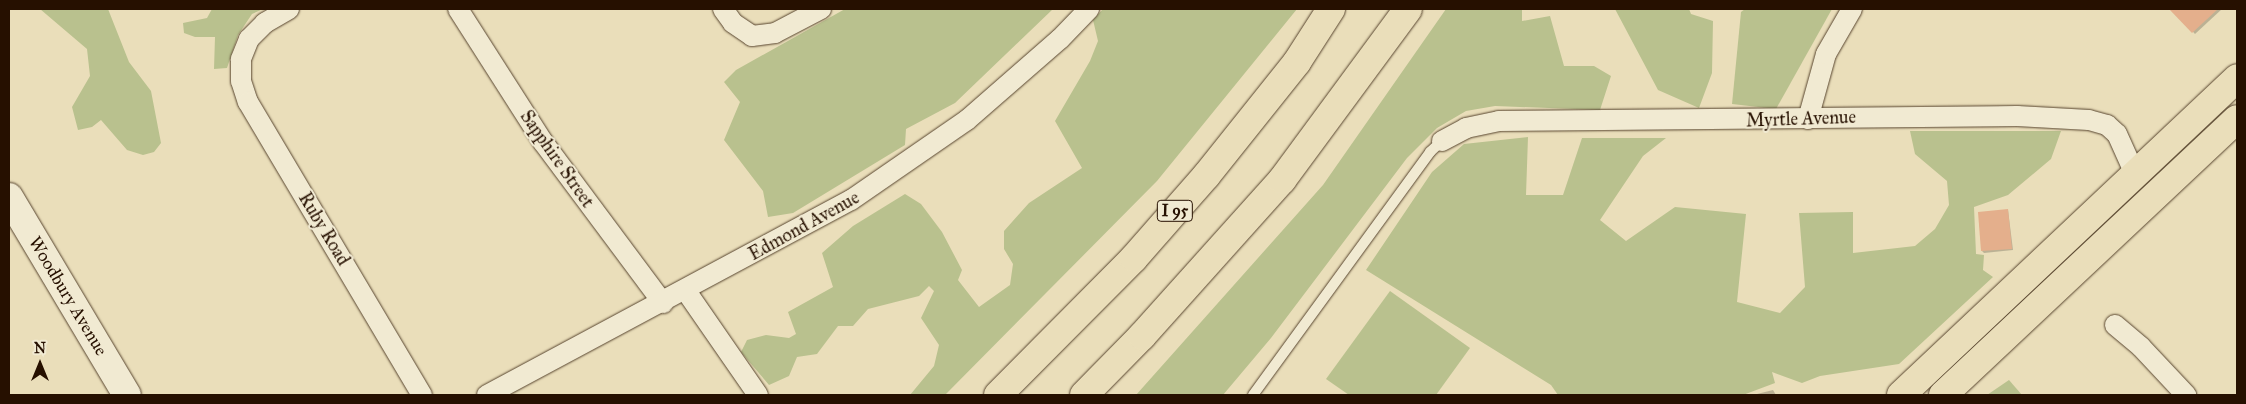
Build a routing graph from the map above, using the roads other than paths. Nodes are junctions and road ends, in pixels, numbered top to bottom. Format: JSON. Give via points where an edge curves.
{"nodes":[{"id":1,"x":289,"y":9,"type":"edge"},
{"id":2,"x":458,"y":9,"type":"edge"},
{"id":3,"x":722,"y":9,"type":"edge"},
{"id":4,"x":821,"y":9,"type":"edge"},
{"id":5,"x":1089,"y":9,"type":"edge"},
{"id":6,"x":1331,"y":9,"type":"edge"},
{"id":7,"x":1408,"y":9,"type":"edge"},
{"id":8,"x":1852,"y":9,"type":"edge"},
{"id":9,"x":2237,"y":78,"type":"edge"},
{"id":10,"x":1808,"y":119,"type":"junction"},
{"id":11,"x":2237,"y":119,"type":"edge"},
{"id":12,"x":1442,"y":141,"type":"joint"},
{"id":13,"x":2135,"y":174,"type":"junction"},
{"id":14,"x":9,"y":197,"type":"edge"},
{"id":15,"x":686,"y":291,"type":"junction"},
{"id":16,"x":663,"y":304,"type":"junction"},
{"id":17,"x":2115,"y":325,"type":"dead end"},
{"id":18,"x":127,"y":395,"type":"edge"},
{"id":19,"x":422,"y":395,"type":"edge"},
{"id":20,"x":487,"y":395,"type":"edge"},
{"id":21,"x":758,"y":395,"type":"edge"},
{"id":22,"x":998,"y":395,"type":"edge"},
{"id":23,"x":1084,"y":395,"type":"edge"},
{"id":24,"x":1253,"y":395,"type":"edge"},
{"id":25,"x":1901,"y":395,"type":"edge"},
{"id":26,"x":1943,"y":395,"type":"edge"},
{"id":27,"x":2186,"y":395,"type":"edge"}],
"edges":[{"from":1,"to":19,"type":"street","name":"Ruby Road","via":[[265,23],[249,39],[241,59],[241,81],[248,102]]},
{"from":2,"to":16,"type":"street","name":"Sapphire Street","via":[[543,142]]},
{"from":3,"to":4,"type":"street","via":[[733,23],[752,36],[775,33]]},
{"from":5,"to":15,"type":"street","name":"Edmond Avenue","via":[[1003,89],[911,162],[851,200]]},
{"from":6,"to":22,"type":"main road","number":"I 95","via":[[1297,62],[1206,176],[1134,258]]},
{"from":7,"to":23,"type":"main road","via":[[1345,99],[1282,180],[1142,336]]},
{"from":8,"to":10,"type":"street","via":[[1826,54]]},
{"from":9,"to":13,"type":"main road"},
{"from":10,"to":12,"type":"street","name":"Myrtle Avenue","via":[[1499,121],[1466,128]]},
{"from":10,"to":13,"type":"street","name":"Myrtle Avenue","via":[[1925,114],[2089,120],[2108,125],[2117,134]]},
{"from":11,"to":26,"type":"main road"},
{"from":12,"to":24,"type":"lane","via":[[1430,152]]},
{"from":13,"to":25,"type":"main road"},
{"from":14,"to":18,"type":"street","name":"Woodbury Avenue"},
{"from":15,"to":16,"type":"street","name":"Edmond Avenue"},
{"from":15,"to":21,"type":"street"},
{"from":16,"to":20,"type":"street","name":"Edmond Avenue"},
{"from":17,"to":27,"type":"street","via":[[2141,347]]}]}
